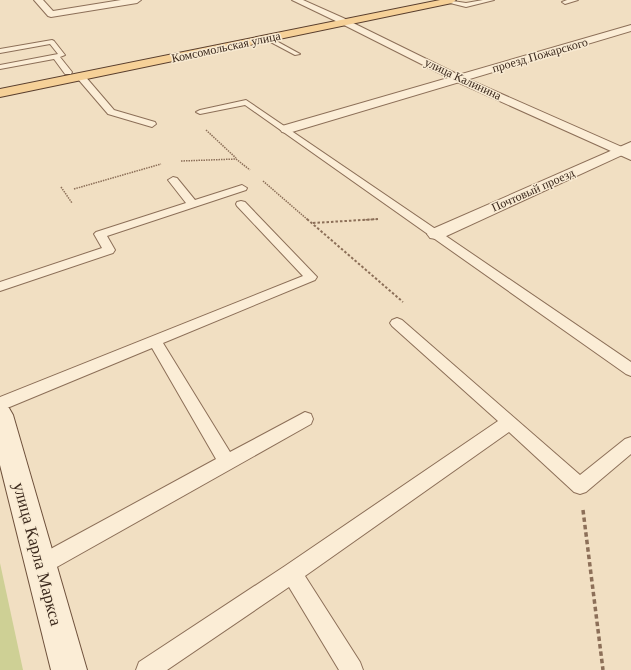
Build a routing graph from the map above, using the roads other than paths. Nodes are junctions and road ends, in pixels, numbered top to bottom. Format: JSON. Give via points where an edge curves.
{"nodes":[{"id":1,"x":38,"y":0,"type":"edge"},
{"id":2,"x":137,"y":0,"type":"edge"},
{"id":3,"x":296,"y":0,"type":"edge"},
{"id":4,"x":450,"y":0,"type":"edge"},
{"id":5,"x":491,"y":0,"type":"edge"},
{"id":6,"x":575,"y":0,"type":"edge"},
{"id":7,"x":565,"y":2,"type":"dead end"},
{"id":8,"x":347,"y":23,"type":"junction"},
{"id":9,"x":631,"y":28,"type":"edge"},
{"id":10,"x":267,"y":38,"type":"junction"},
{"id":11,"x":0,"y":51,"type":"edge"},
{"id":12,"x":297,"y":54,"type":"dead end"},
{"id":13,"x":55,"y":56,"type":"junction"},
{"id":14,"x":0,"y":67,"type":"edge"},
{"id":15,"x":68,"y":72,"type":"dead end"},
{"id":16,"x":80,"y":77,"type":"junction"},
{"id":17,"x":459,"y":79,"type":"junction"},
{"id":18,"x":0,"y":94,"type":"edge"},
{"id":19,"x":200,"y":112,"type":"dead end"},
{"id":20,"x":152,"y":124,"type":"dead end"},
{"id":21,"x":287,"y":130,"type":"junction"},
{"id":22,"x":627,"y":151,"type":"edge"},
{"id":23,"x":173,"y":180,"type":"dead end"},
{"id":24,"x":242,"y":188,"type":"dead end"},
{"id":25,"x":192,"y":203,"type":"junction"},
{"id":26,"x":241,"y":204,"type":"dead end"},
{"id":27,"x":436,"y":234,"type":"junction"},
{"id":28,"x":0,"y":288,"type":"edge"},
{"id":29,"x":396,"y":324,"type":"dead end"},
{"id":30,"x":155,"y":341,"type":"junction"},
{"id":31,"x":631,"y":370,"type":"edge"},
{"id":32,"x":0,"y":404,"type":"edge"},
{"id":33,"x":0,"y":415,"type":"edge"},
{"id":34,"x":305,"y":419,"type":"dead end"},
{"id":35,"x":510,"y":422,"type":"junction"},
{"id":36,"x":631,"y":444,"type":"edge"},
{"id":37,"x":228,"y":462,"type":"junction"},
{"id":38,"x":41,"y":565,"type":"junction"},
{"id":39,"x":292,"y":573,"type":"junction"},
{"id":40,"x":69,"y":670,"type":"edge"},
{"id":41,"x":147,"y":670,"type":"edge"},
{"id":42,"x":352,"y":670,"type":"edge"}],
"edges":[{"from":1,"to":2,"type":"street","via":[[51,14]]},
{"from":3,"to":8,"type":"street","name":"улица Калинина"},
{"from":4,"to":5,"type":"lane","via":[[466,5]]},
{"from":4,"to":8,"type":"main road","name":"Комсомольская улица"},
{"from":6,"to":7,"type":"lane"},
{"from":8,"to":10,"type":"main road","name":"Комсомольская улица"},
{"from":8,"to":17,"type":"street","name":"улица Калинина"},
{"from":9,"to":17,"type":"street","name":"проезд Пожарского"},
{"from":10,"to":12,"type":"lane"},
{"from":10,"to":16,"type":"main road","name":"Комсомольская улица"},
{"from":11,"to":13,"type":"lane","via":[[52,42],[62,55]]},
{"from":13,"to":14,"type":"lane"},
{"from":13,"to":15,"type":"lane"},
{"from":16,"to":18,"type":"main road","name":"Комсомольская улица"},
{"from":16,"to":20,"type":"lane","via":[[107,110]]},
{"from":17,"to":21,"type":"street","name":"проезд Пожарского"},
{"from":17,"to":22,"type":"street","name":"улица Калинина"},
{"from":19,"to":21,"type":"lane","via":[[246,102]]},
{"from":21,"to":27,"type":"lane"},
{"from":22,"to":27,"type":"street","name":"Почтовый проезд"},
{"from":23,"to":25,"type":"lane"},
{"from":24,"to":25,"type":"lane"},
{"from":25,"to":28,"type":"lane","via":[[100,234],[109,250]]},
{"from":26,"to":30,"type":"lane","via":[[311,277]]},
{"from":27,"to":31,"type":"lane"},
{"from":29,"to":35,"type":"lane"},
{"from":30,"to":32,"type":"lane"},
{"from":30,"to":37,"type":"lane"},
{"from":33,"to":38,"type":"street","name":"улица Карла Маркса"},
{"from":34,"to":37,"type":"lane"},
{"from":35,"to":36,"type":"lane","via":[[580,486]]},
{"from":35,"to":39,"type":"lane"},
{"from":37,"to":38,"type":"lane"},
{"from":38,"to":40,"type":"street","name":"улица Карла Маркса"},
{"from":39,"to":41,"type":"lane"},
{"from":39,"to":42,"type":"lane"}]}
